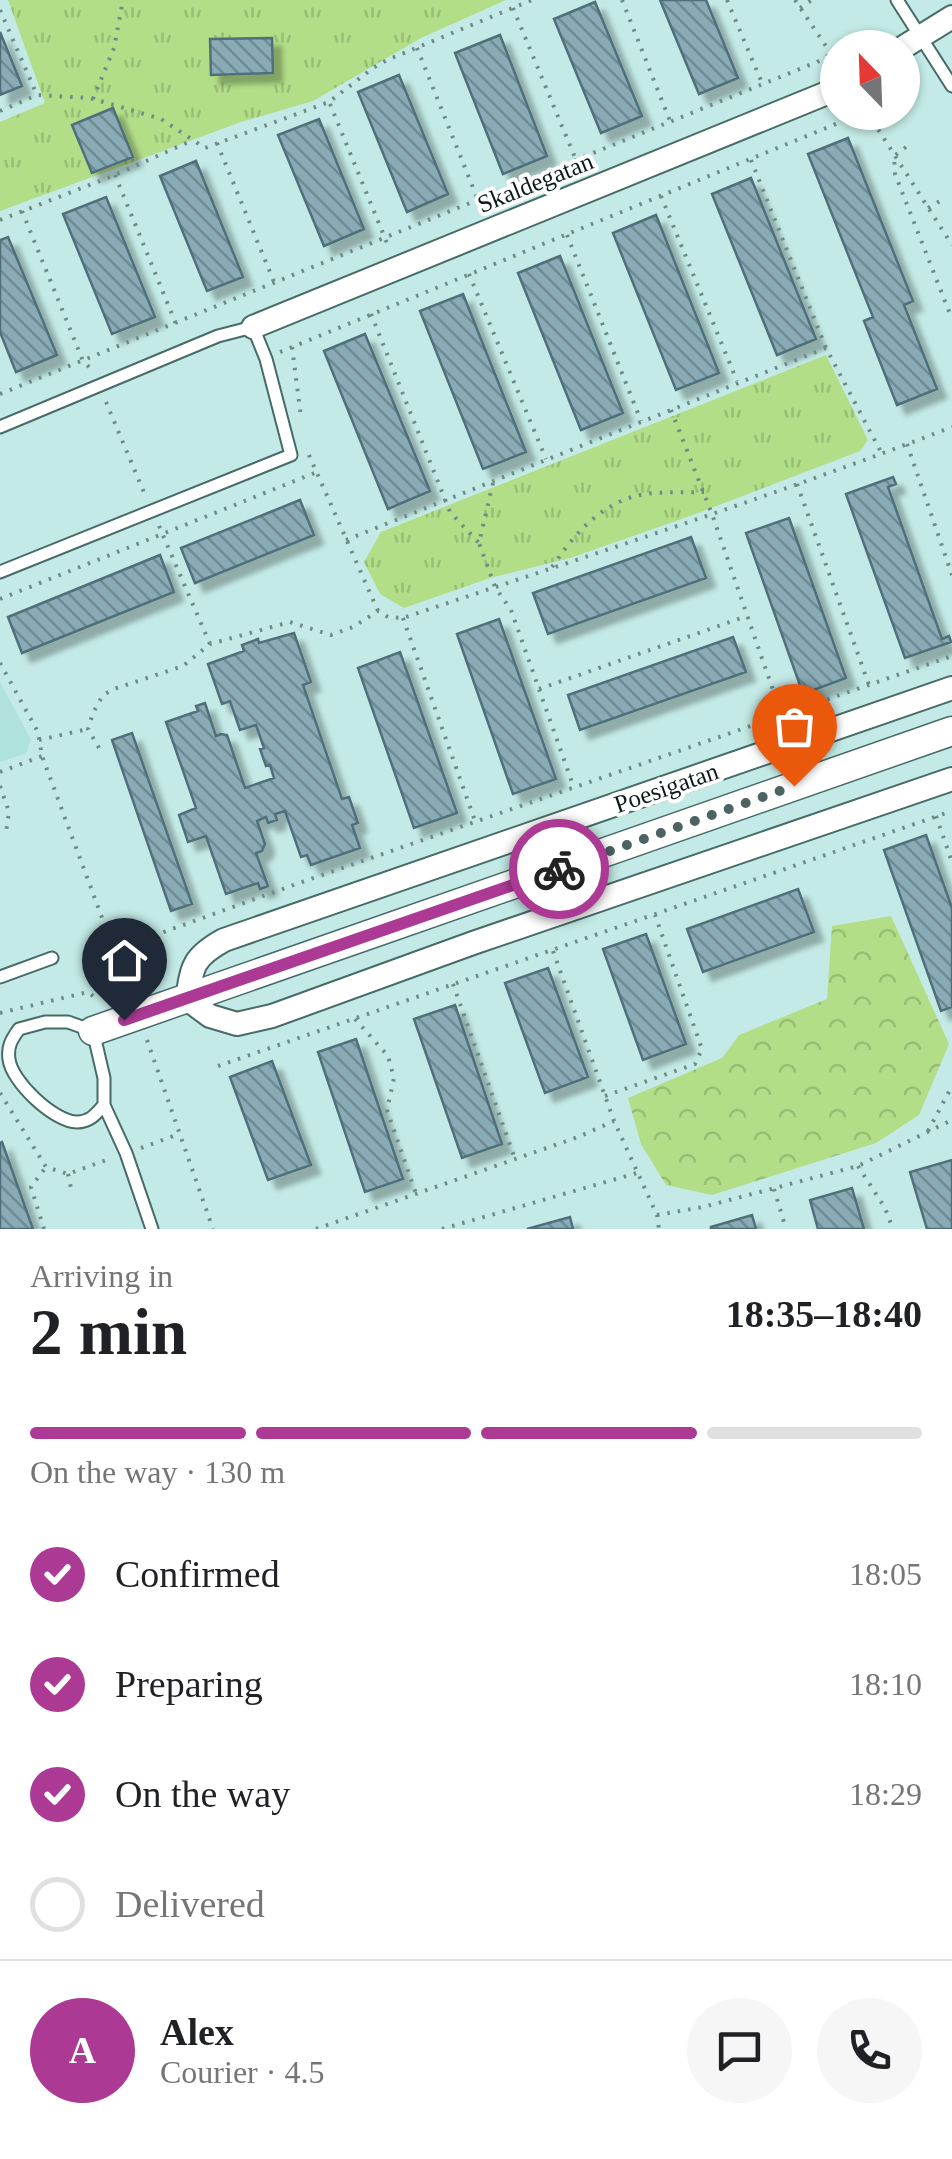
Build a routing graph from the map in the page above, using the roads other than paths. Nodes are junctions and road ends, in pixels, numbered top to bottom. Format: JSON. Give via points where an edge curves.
{"nodes":[{"id":1,"x":897,"y":0,"type":"edge"},
{"id":2,"x":952,"y":17,"type":"edge"},
{"id":3,"x":907,"y":30,"type":"edge"},
{"id":4,"x":920,"y":37,"type":"edge"},
{"id":5,"x":920,"y":52,"type":"edge"},
{"id":6,"x":952,"y":86,"type":"edge"},
{"id":7,"x":820,"y":97,"type":"edge"},
{"id":8,"x":253,"y":327,"type":"junction"},
{"id":9,"x":0,"y":427,"type":"edge"},
{"id":10,"x":0,"y":572,"type":"edge"},
{"id":11,"x":952,"y":688,"type":"edge"},
{"id":12,"x":952,"y":731,"type":"edge"},
{"id":13,"x":952,"y":779,"type":"edge"},
{"id":14,"x":52,"y":958,"type":"dead end"},
{"id":15,"x":0,"y":977,"type":"edge"},
{"id":16,"x":188,"y":999,"type":"junction"},
{"id":17,"x":93,"y":1031,"type":"junction"},
{"id":18,"x":104,"y":1106,"type":"junction"},
{"id":19,"x":152,"y":1229,"type":"edge"}],
"edges":[{"from":1,"to":3,"type":"lane"},
{"from":2,"to":4,"type":"street"},
{"from":5,"to":6,"type":"lane"},
{"from":7,"to":8,"type":"street","name":"Skaldegatan"},
{"from":8,"to":9,"type":"lane"},
{"from":8,"to":10,"type":"lane","via":[[291,454]]},
{"from":11,"to":16,"type":"street","name":"Poesigatan","via":[[224,940],[192,965]]},
{"from":12,"to":16,"type":"street","name":"Poesigatan"},
{"from":13,"to":16,"type":"street","via":[[272,1016],[237,1024],[210,1016]]},
{"from":14,"to":15,"type":"lane"},
{"from":16,"to":17,"type":"street","name":"Poesigatan"},
{"from":17,"to":18,"type":"lane"},
{"from":17,"to":18,"type":"lane","via":[[68,1022],[19,1029],[8,1045],[9,1064],[57,1118],[94,1118]]},
{"from":18,"to":19,"type":"lane"}]}
